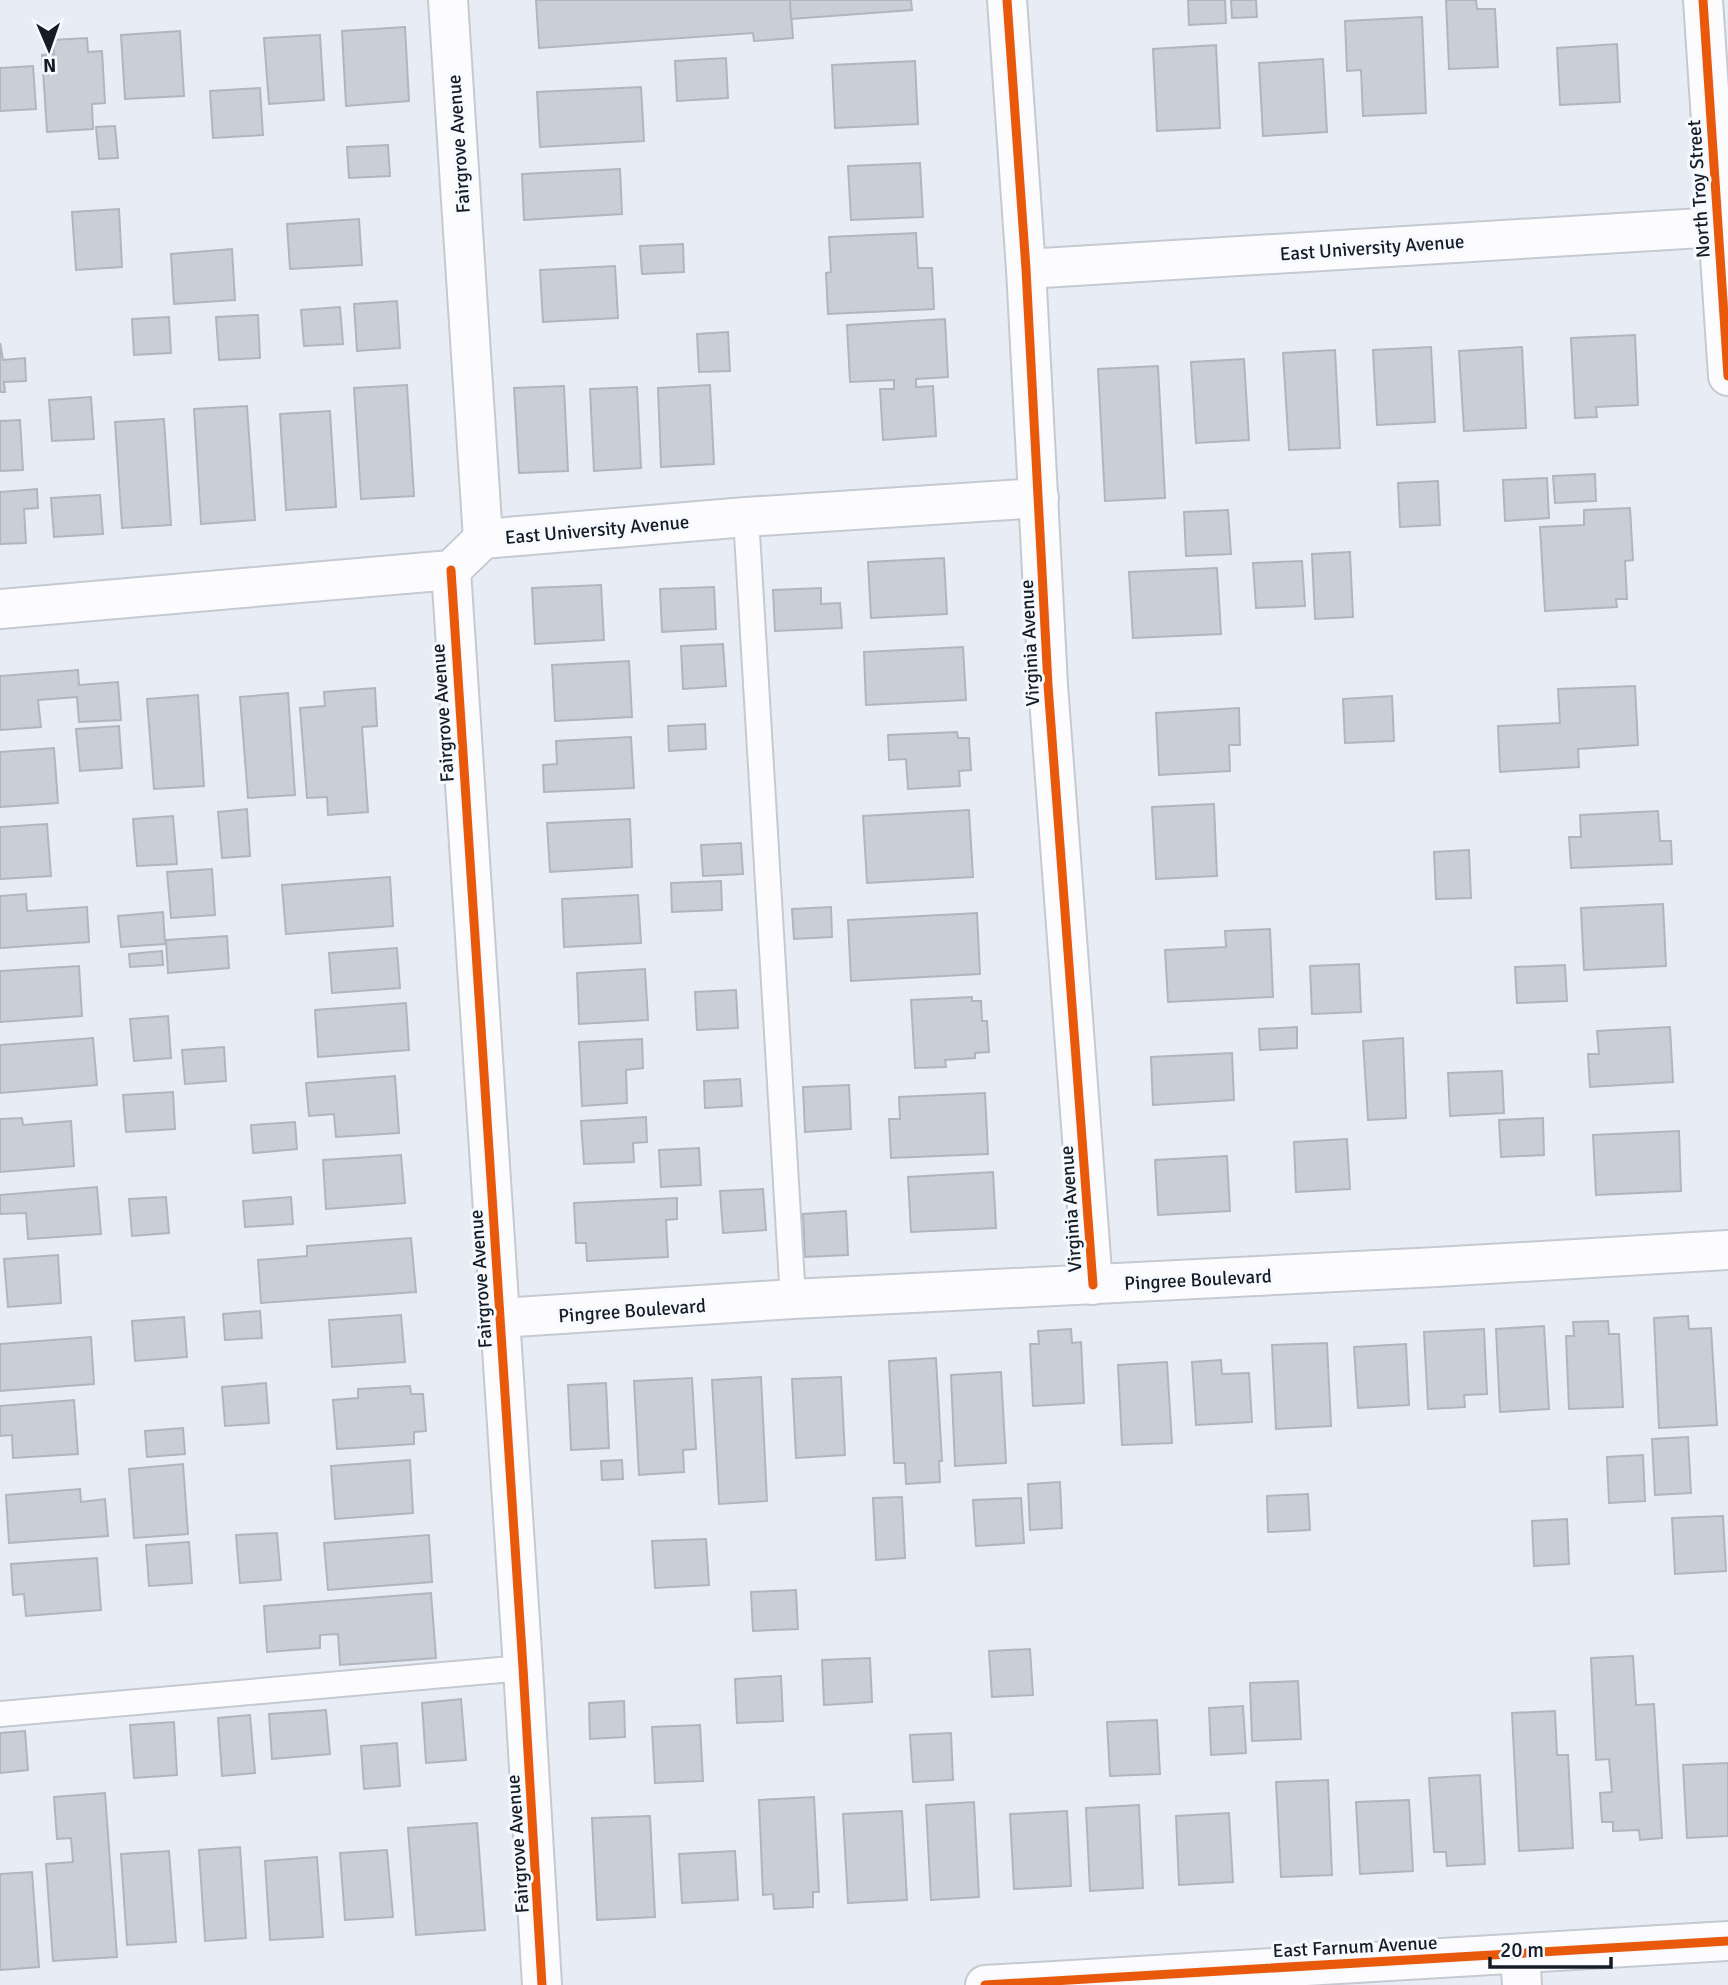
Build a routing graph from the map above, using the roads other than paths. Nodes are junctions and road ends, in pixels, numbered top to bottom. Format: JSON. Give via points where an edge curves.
{"nodes":[{"id":1,"x":448,"y":0,"type":"edge"},
{"id":2,"x":1007,"y":0,"type":"edge"},
{"id":3,"x":1703,"y":0,"type":"edge"},
{"id":4,"x":1718,"y":227,"type":"junction"},
{"id":5,"x":1026,"y":269,"type":"junction"},
{"id":6,"x":1728,"y":376,"type":"edge"},
{"id":7,"x":1039,"y":498,"type":"junction"},
{"id":8,"x":746,"y":517,"type":"junction"},
{"id":9,"x":484,"y":539,"type":"junction"},
{"id":10,"x":450,"y":570,"type":"junction"},
{"id":11,"x":0,"y":609,"type":"edge"},
{"id":12,"x":1728,"y":1250,"type":"edge"},
{"id":13,"x":1093,"y":1284,"type":"junction"},
{"id":14,"x":793,"y":1299,"type":"junction"},
{"id":15,"x":501,"y":1318,"type":"junction"},
{"id":16,"x":523,"y":1668,"type":"junction"},
{"id":17,"x":0,"y":1714,"type":"edge"},
{"id":18,"x":1728,"y":1941,"type":"edge"},
{"id":19,"x":1521,"y":1969,"type":"edge"},
{"id":20,"x":542,"y":1985,"type":"edge"},
{"id":21,"x":985,"y":1985,"type":"edge"}],
"edges":[{"from":1,"to":9,"type":"street","name":"Fairgrove Avenue"},
{"from":2,"to":5,"type":"street","name":"Virginia Avenue"},
{"from":3,"to":4,"type":"street","name":"North Troy Street"},
{"from":4,"to":5,"type":"street","name":"East University Avenue"},
{"from":4,"to":6,"type":"street","name":"North Troy Street"},
{"from":5,"to":7,"type":"street","name":"Virginia Avenue"},
{"from":7,"to":8,"type":"street","name":"East University Avenue"},
{"from":7,"to":13,"type":"street","name":"Virginia Avenue","via":[[1048,685]]},
{"from":8,"to":9,"type":"street","name":"East University Avenue"},
{"from":8,"to":14,"type":"lane"},
{"from":9,"to":10,"type":"street","name":"East University Avenue"},
{"from":10,"to":11,"type":"street"},
{"from":10,"to":15,"type":"street","name":"Fairgrove Avenue"},
{"from":12,"to":13,"type":"street","name":"Pingree Boulevard"},
{"from":13,"to":14,"type":"street","name":"Pingree Boulevard"},
{"from":14,"to":15,"type":"street","name":"Pingree Boulevard"},
{"from":15,"to":16,"type":"street","name":"Fairgrove Avenue"},
{"from":16,"to":17,"type":"lane"},
{"from":16,"to":20,"type":"street","name":"Fairgrove Avenue"},
{"from":18,"to":19,"type":"street","name":"East Farnum Avenue"},
{"from":19,"to":21,"type":"street","name":"East Farnum Avenue"}]}
